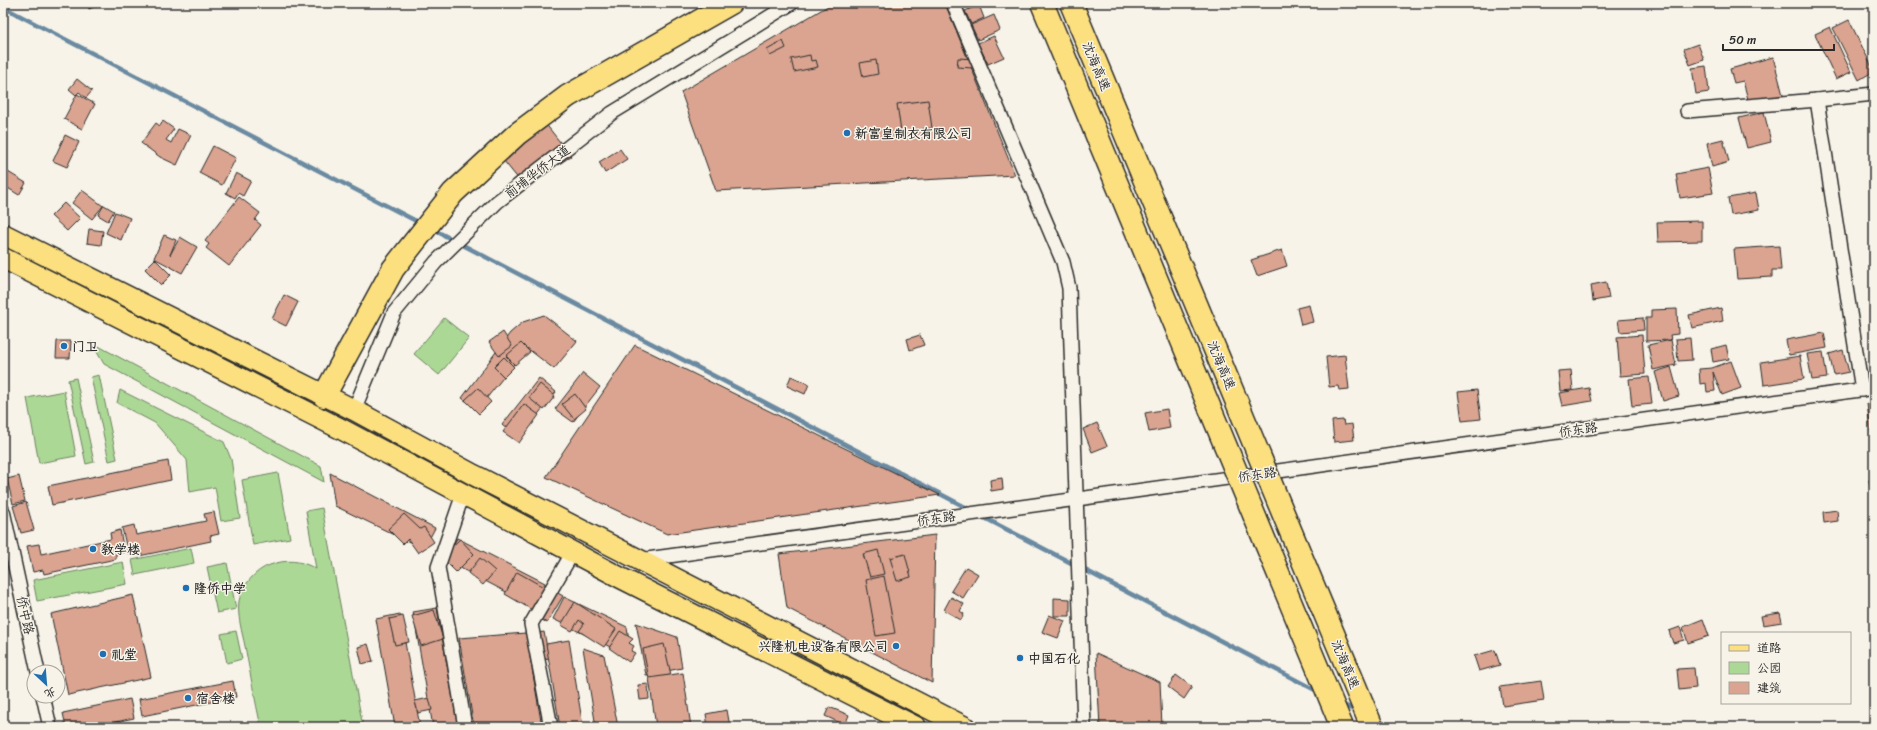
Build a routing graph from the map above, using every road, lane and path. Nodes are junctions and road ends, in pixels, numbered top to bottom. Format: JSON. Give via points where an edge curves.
{"nodes":[{"id":1,"x":731,"y":3,"type":"edge"},
{"id":2,"x":792,"y":3,"type":"edge"},
{"id":3,"x":954,"y":3,"type":"edge"},
{"id":4,"x":1042,"y":3,"type":"edge"},
{"id":5,"x":1071,"y":3,"type":"edge"},
{"id":6,"x":1874,"y":94,"type":"edge"},
{"id":7,"x":1817,"y":100,"type":"junction"},
{"id":8,"x":1687,"y":111,"type":"dead end"},
{"id":9,"x":3,"y":234,"type":"edge"},
{"id":10,"x":3,"y":258,"type":"edge"},
{"id":11,"x":1868,"y":389,"type":"edge"},
{"id":12,"x":324,"y":396,"type":"junction"},
{"id":13,"x":354,"y":410,"type":"junction"},
{"id":14,"x":463,"y":494,"type":"junction"},
{"id":15,"x":1076,"y":499,"type":"junction"},
{"id":16,"x":3,"y":511,"type":"edge"},
{"id":17,"x":573,"y":552,"type":"junction"},
{"id":18,"x":640,"y":560,"type":"junction"},
{"id":19,"x":36,"y":664,"type":"edge"},
{"id":20,"x":45,"y":704,"type":"edge"},
{"id":21,"x":50,"y":727,"type":"edge"},
{"id":22,"x":466,"y":727,"type":"edge"},
{"id":23,"x":551,"y":727,"type":"edge"},
{"id":24,"x":916,"y":727,"type":"edge"},
{"id":25,"x":965,"y":727,"type":"edge"},
{"id":26,"x":1084,"y":727,"type":"edge"},
{"id":27,"x":1342,"y":727,"type":"edge"},
{"id":28,"x":1372,"y":727,"type":"edge"}],
"edges":[{"from":1,"to":12,"type":"highway","via":[[568,96],[517,134],[453,192],[393,269]]},
{"from":2,"to":13,"type":"street","name":"前埔华侨大道","via":[[612,113],[497,202],[436,262],[394,313]]},
{"from":3,"to":15,"type":"street","via":[[1063,262],[1069,288]]},
{"from":4,"to":27,"type":"highway","name":"沈海高速","bridge":true},
{"from":5,"to":28,"type":"highway","name":"沈海高速","bridge":true},
{"from":6,"to":7,"type":"street"},
{"from":7,"to":8,"type":"street"},
{"from":7,"to":11,"type":"street"},
{"from":9,"to":12,"type":"main road"},
{"from":10,"to":14,"type":"main road","via":[[344,430]]},
{"from":11,"to":15,"type":"street","name":"侨东路"},
{"from":12,"to":13,"type":"main road"},
{"from":13,"to":18,"type":"main road"},
{"from":14,"to":17,"type":"main road"},
{"from":14,"to":22,"type":"street","via":[[438,567]]},
{"from":15,"to":18,"type":"street","name":"侨东路"},
{"from":15,"to":26,"type":"street"},
{"from":16,"to":19,"type":"street","name":"侨中路"},
{"from":17,"to":23,"type":"street","via":[[531,624]]},
{"from":17,"to":24,"type":"main road"},
{"from":18,"to":25,"type":"main road"},
{"from":20,"to":21,"type":"street"}]}
